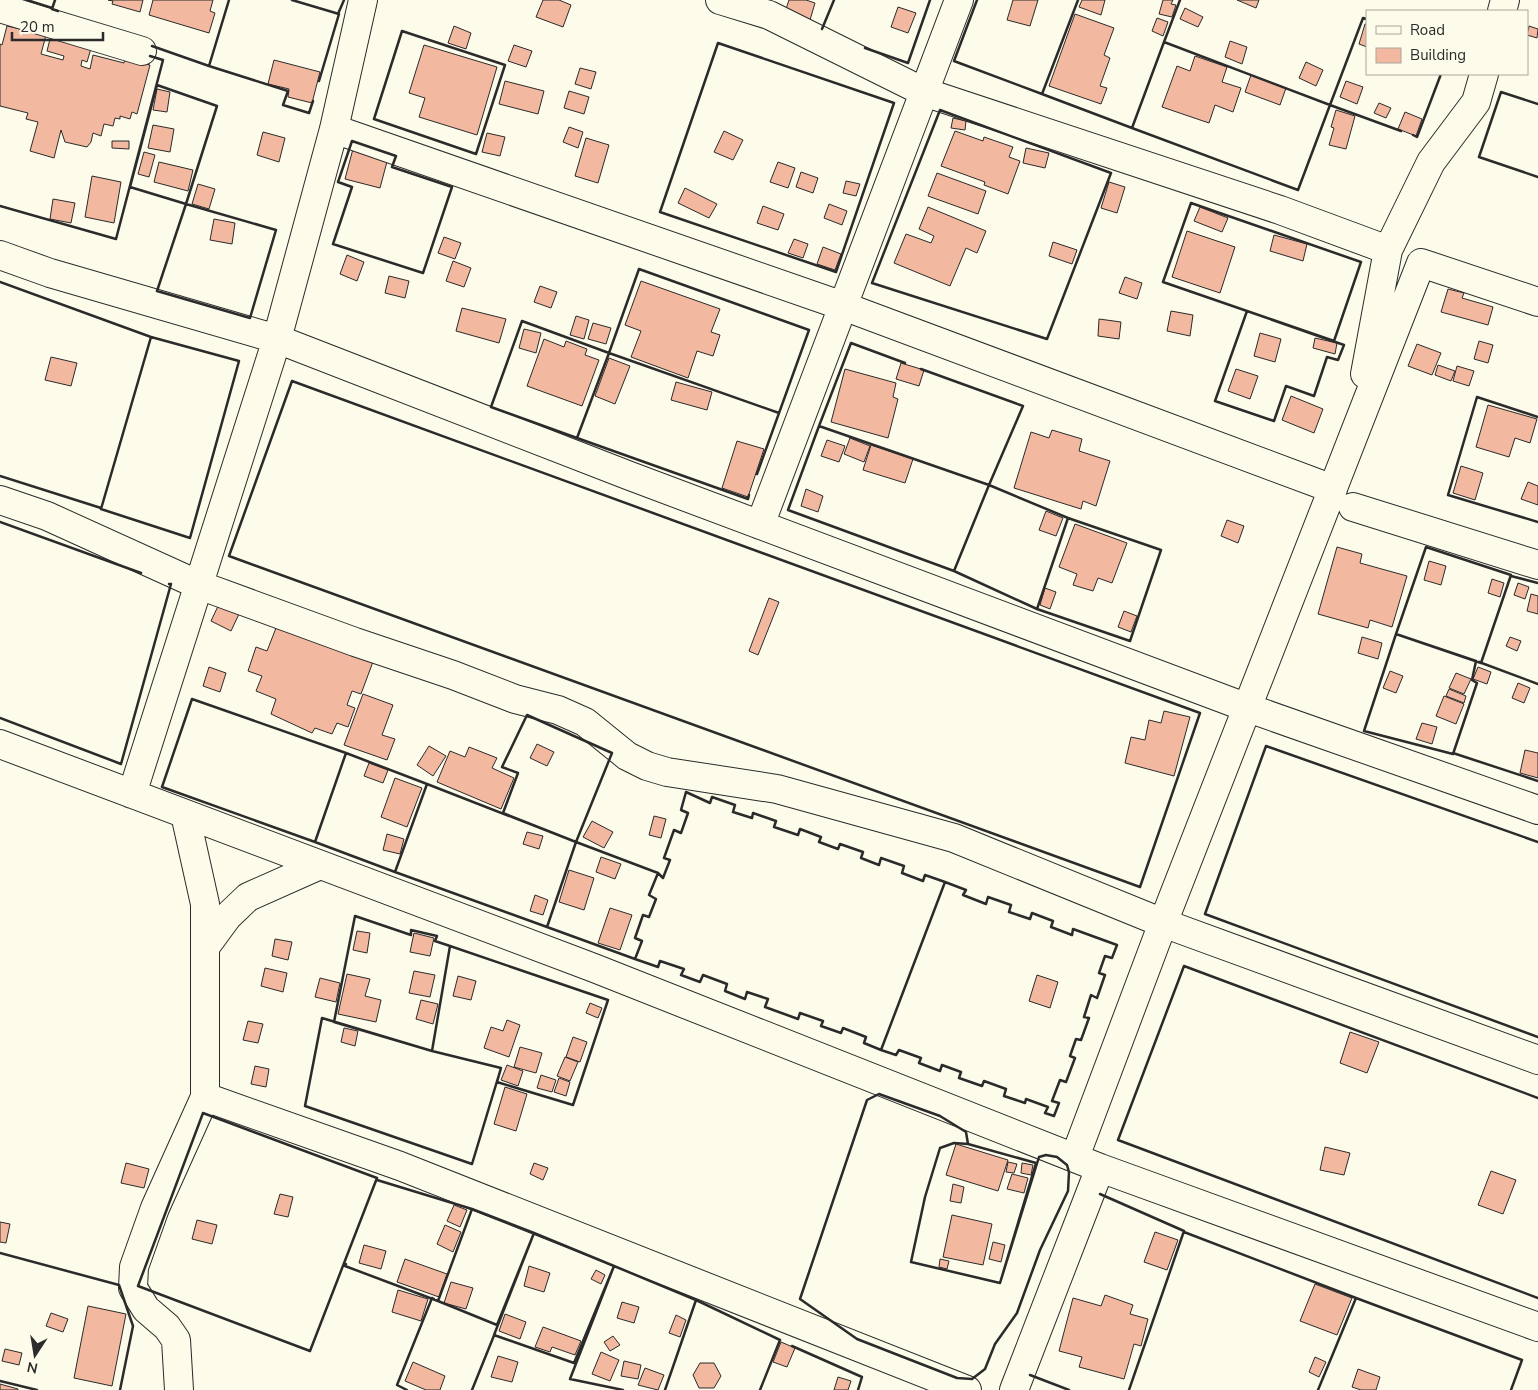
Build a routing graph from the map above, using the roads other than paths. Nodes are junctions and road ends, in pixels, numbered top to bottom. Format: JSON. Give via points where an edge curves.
{"nodes":[{"id":1,"x":363,"y":0,"type":"edge"},
{"id":2,"x":720,"y":0,"type":"edge"},
{"id":3,"x":960,"y":0,"type":"edge"},
{"id":4,"x":0,"y":8,"type":"edge"},
{"id":5,"x":142,"y":51,"type":"dead end"},
{"id":6,"x":1484,"y":75,"type":"edge"},
{"id":7,"x":924,"y":92,"type":"junction"},
{"id":8,"x":334,"y":129,"type":"junction"},
{"id":9,"x":1388,"y":250,"type":"junction"},
{"id":10,"x":0,"y":255,"type":"edge"},
{"id":11,"x":1538,"y":302,"type":"edge"},
{"id":12,"x":843,"y":306,"type":"junction"},
{"id":13,"x":277,"y":339,"type":"junction"},
{"id":14,"x":1343,"y":498,"type":"junction"},
{"id":15,"x":0,"y":500,"type":"edge"},
{"id":16,"x":760,"y":525,"type":"junction"},
{"id":17,"x":1538,"y":565,"type":"edge"},
{"id":18,"x":199,"y":585,"type":"junction"},
{"id":19,"x":1248,"y":708,"type":"junction"},
{"id":20,"x":0,"y":744,"type":"edge"},
{"id":21,"x":132,"y":794,"type":"junction"},
{"id":22,"x":1538,"y":810,"type":"edge"},
{"id":23,"x":185,"y":814,"type":"junction"},
{"id":24,"x":320,"y":865,"type":"junction"},
{"id":25,"x":1163,"y":923,"type":"junction"},
{"id":26,"x":206,"y":946,"type":"junction"},
{"id":27,"x":1538,"y":1060,"type":"edge"},
{"id":28,"x":204,"y":1097,"type":"junction"},
{"id":29,"x":1075,"y":1157,"type":"junction"},
{"id":30,"x":1100,"y":1168,"type":"junction"},
{"id":31,"x":1538,"y":1327,"type":"edge"},
{"id":32,"x":179,"y":1390,"type":"edge"},
{"id":33,"x":967,"y":1390,"type":"edge"},
{"id":34,"x":1014,"y":1390,"type":"edge"}],
"edges":[{"from":1,"to":8,"type":"street"},
{"from":2,"to":7,"type":"street","via":[[769,14]]},
{"from":3,"to":7,"type":"street"},
{"from":4,"to":5,"type":"street"},
{"from":6,"to":9,"type":"street","via":[[1476,102],[1431,162]]},
{"from":7,"to":9,"type":"street","via":[[1280,210]]},
{"from":7,"to":12,"type":"street"},
{"from":8,"to":12,"type":"street"},
{"from":8,"to":13,"type":"street"},
{"from":9,"to":14,"type":"street"},
{"from":10,"to":13,"type":"street","via":[[50,273]]},
{"from":11,"to":19,"type":"street","via":[[1421,263]]},
{"from":12,"to":14,"type":"street"},
{"from":12,"to":16,"type":"street"},
{"from":13,"to":16,"type":"street"},
{"from":13,"to":18,"type":"street"},
{"from":14,"to":17,"type":"street"},
{"from":14,"to":19,"type":"street","via":[[1284,567]]},
{"from":15,"to":18,"type":"street","via":[[47,516]]},
{"from":16,"to":19,"type":"street"},
{"from":18,"to":21,"type":"street"},
{"from":18,"to":25,"type":"street","via":[[515,699],[558,710],[585,722],[627,756],[647,766],[666,772],[776,789],[954,838]]},
{"from":19,"to":22,"type":"street"},
{"from":19,"to":25,"type":"street"},
{"from":20,"to":21,"type":"street"},
{"from":21,"to":23,"type":"street"},
{"from":23,"to":24,"type":"street"},
{"from":23,"to":26,"type":"street","via":[[206,904]]},
{"from":24,"to":26,"type":"street","via":[[248,897],[228,916]]},
{"from":24,"to":29,"type":"street","via":[[594,968]]},
{"from":25,"to":27,"type":"street"},
{"from":25,"to":29,"type":"street"},
{"from":26,"to":28,"type":"street"},
{"from":28,"to":32,"type":"street","via":[[155,1208],[134,1267],[133,1288],[146,1309],[176,1340]]},
{"from":28,"to":33,"type":"street","via":[[400,1166]]},
{"from":29,"to":30,"type":"street"},
{"from":30,"to":31,"type":"street"},
{"from":30,"to":34,"type":"street"}]}
